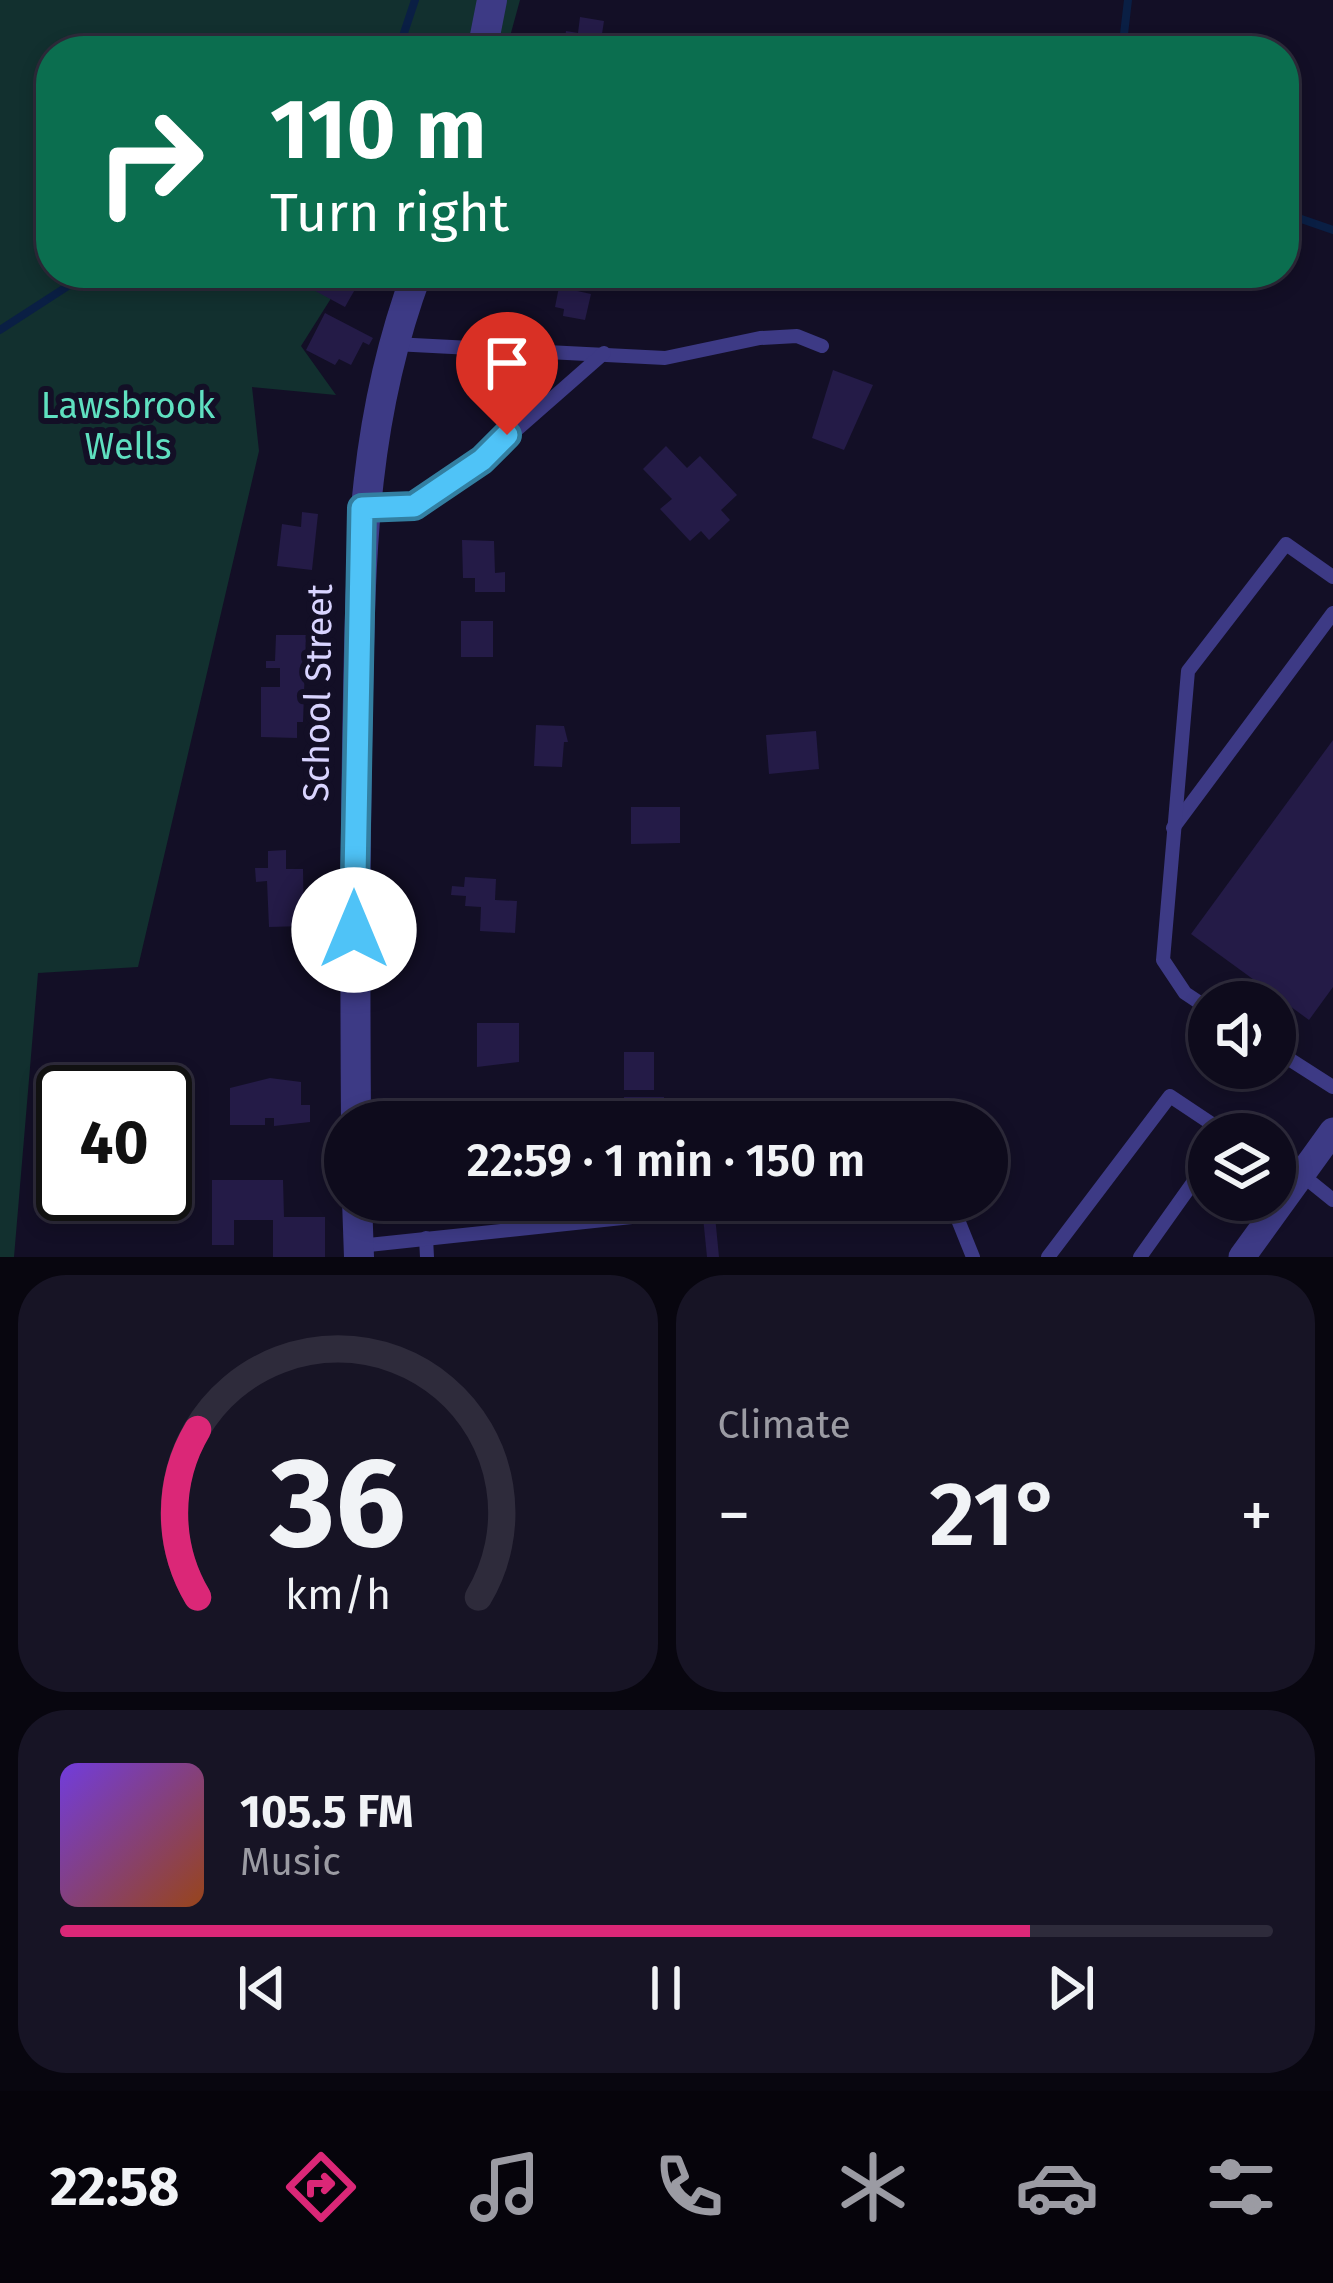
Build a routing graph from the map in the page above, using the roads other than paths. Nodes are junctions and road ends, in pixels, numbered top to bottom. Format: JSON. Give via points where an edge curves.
{"nodes":[{"id":1,"x":492,"y":0,"type":"edge"},
{"id":2,"x":485,"y":36,"type":"edge"},
{"id":3,"x":412,"y":288,"type":"edge"},
{"id":4,"x":394,"y":344,"type":"junction"},
{"id":5,"x":822,"y":346,"type":"dead end"},
{"id":6,"x":604,"y":352,"type":"junction"},
{"id":7,"x":362,"y":508,"type":"junction"},
{"id":8,"x":1333,"y":577,"type":"edge"},
{"id":9,"x":1333,"y":613,"type":"edge"},
{"id":10,"x":1172,"y":828,"type":"junction"},
{"id":11,"x":1188,"y":996,"type":"edge"},
{"id":12,"x":1296,"y":1063,"type":"edge"},
{"id":13,"x":1333,"y":1087,"type":"edge"},
{"id":14,"x":356,"y":1101,"type":"edge"},
{"id":15,"x":1196,"y":1113,"type":"edge"},
{"id":16,"x":1333,"y":1131,"type":"edge"},
{"id":17,"x":1302,"y":1175,"type":"junction"},
{"id":18,"x":1188,"y":1190,"type":"edge"},
{"id":19,"x":1333,"y":1200,"type":"edge"},
{"id":20,"x":358,"y":1221,"type":"edge"},
{"id":21,"x":590,"y":1221,"type":"edge"},
{"id":22,"x":958,"y":1221,"type":"edge"},
{"id":23,"x":426,"y":1238,"type":"junction"},
{"id":24,"x":359,"y":1251,"type":"edge"},
{"id":25,"x":427,"y":1257,"type":"edge"},
{"id":26,"x":973,"y":1257,"type":"edge"},
{"id":27,"x":1048,"y":1257,"type":"edge"},
{"id":28,"x":1140,"y":1257,"type":"edge"},
{"id":29,"x":1242,"y":1257,"type":"edge"}],
"edges":[{"from":1,"to":2,"type":"street"},
{"from":3,"to":4,"type":"street","name":"School Street"},
{"from":4,"to":6,"type":"lane"},
{"from":4,"to":7,"type":"street","name":"School Street"},
{"from":5,"to":6,"type":"lane","via":[[797,336],[664,358]]},
{"from":6,"to":7,"type":"lane","via":[[482,460],[414,506]]},
{"from":7,"to":14,"type":"street","name":"School Street"},
{"from":8,"to":10,"type":"lane","via":[[1286,544],[1189,670]]},
{"from":9,"to":10,"type":"lane"},
{"from":10,"to":11,"type":"lane","via":[[1163,960]]},
{"from":12,"to":13,"type":"lane"},
{"from":15,"to":27,"type":"lane","via":[[1170,1096]]},
{"from":16,"to":17,"type":"street"},
{"from":17,"to":19,"type":"lane"},
{"from":17,"to":29,"type":"street"},
{"from":18,"to":28,"type":"lane"},
{"from":20,"to":24,"type":"street"},
{"from":21,"to":23,"type":"lane"},
{"from":22,"to":26,"type":"lane"},
{"from":23,"to":24,"type":"lane"},
{"from":23,"to":25,"type":"lane"}]}
